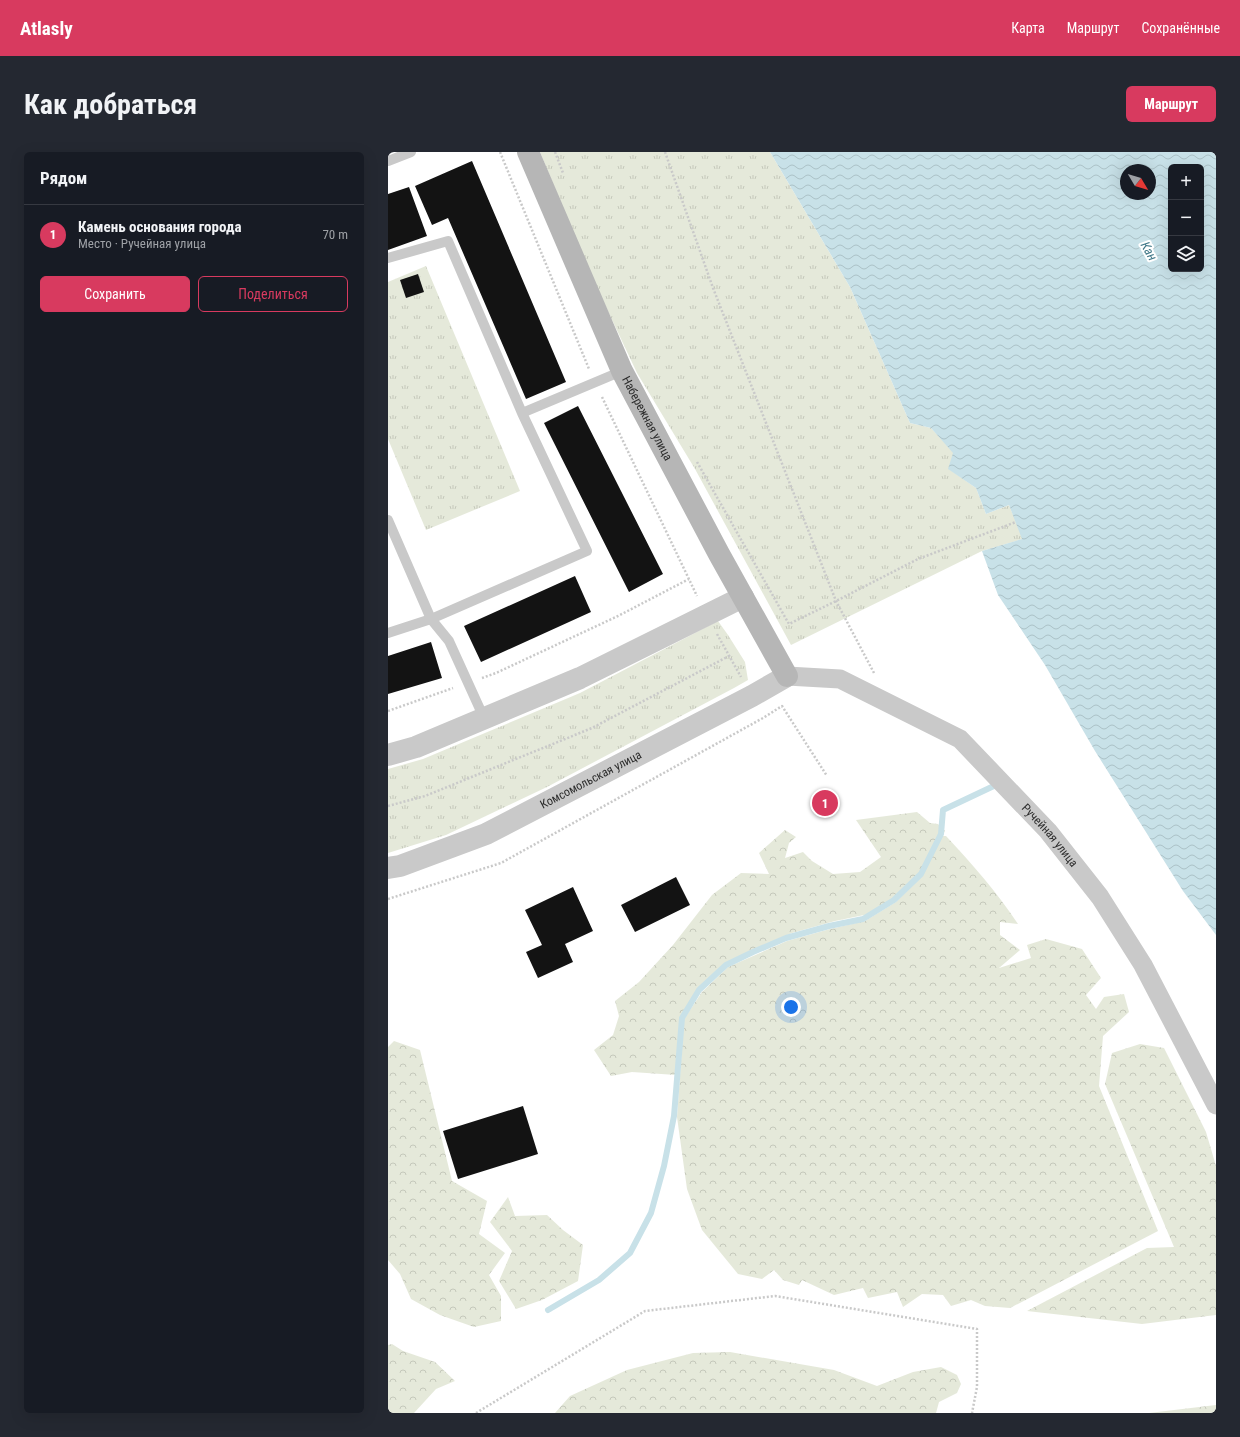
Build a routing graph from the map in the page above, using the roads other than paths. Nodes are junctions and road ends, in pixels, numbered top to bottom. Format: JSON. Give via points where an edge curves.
{"nodes":[{"id":1,"x":411,"y":152,"type":"edge"},
{"id":2,"x":528,"y":152,"type":"edge"},
{"id":3,"x":388,"y":162,"type":"edge"},
{"id":4,"x":388,"y":258,"type":"edge"},
{"id":5,"x":622,"y":372,"type":"junction"},
{"id":6,"x":522,"y":413,"type":"junction"},
{"id":7,"x":388,"y":520,"type":"edge"},
{"id":8,"x":743,"y":597,"type":"junction"},
{"id":9,"x":432,"y":619,"type":"junction"},
{"id":10,"x":388,"y":633,"type":"edge"},
{"id":11,"x":787,"y":676,"type":"junction"},
{"id":12,"x":484,"y":718,"type":"junction"},
{"id":13,"x":388,"y":755,"type":"edge"},
{"id":14,"x":388,"y":868,"type":"edge"},
{"id":15,"x":1216,"y":1105,"type":"edge"}],
"edges":[{"from":1,"to":3,"type":"lane"},
{"from":2,"to":5,"type":"main road","name":"Набережная улица"},
{"from":4,"to":6,"type":"lane","via":[[448,241]]},
{"from":5,"to":6,"type":"lane"},
{"from":5,"to":8,"type":"main road","name":"Набережная улица"},
{"from":6,"to":9,"type":"lane","via":[[587,551]]},
{"from":7,"to":9,"type":"lane"},
{"from":8,"to":11,"type":"main road","name":"Набережная улица"},
{"from":8,"to":12,"type":"street","via":[[580,678]]},
{"from":9,"to":10,"type":"lane"},
{"from":9,"to":12,"type":"lane","via":[[450,641]]},
{"from":11,"to":14,"type":"street","name":"Комсомольская улица","via":[[486,834],[400,866]]},
{"from":11,"to":15,"type":"street","name":"Ручейная улица","via":[[840,679],[960,739],[1048,831],[1100,897],[1143,966]]},
{"from":12,"to":13,"type":"street","via":[[416,747]]}]}
